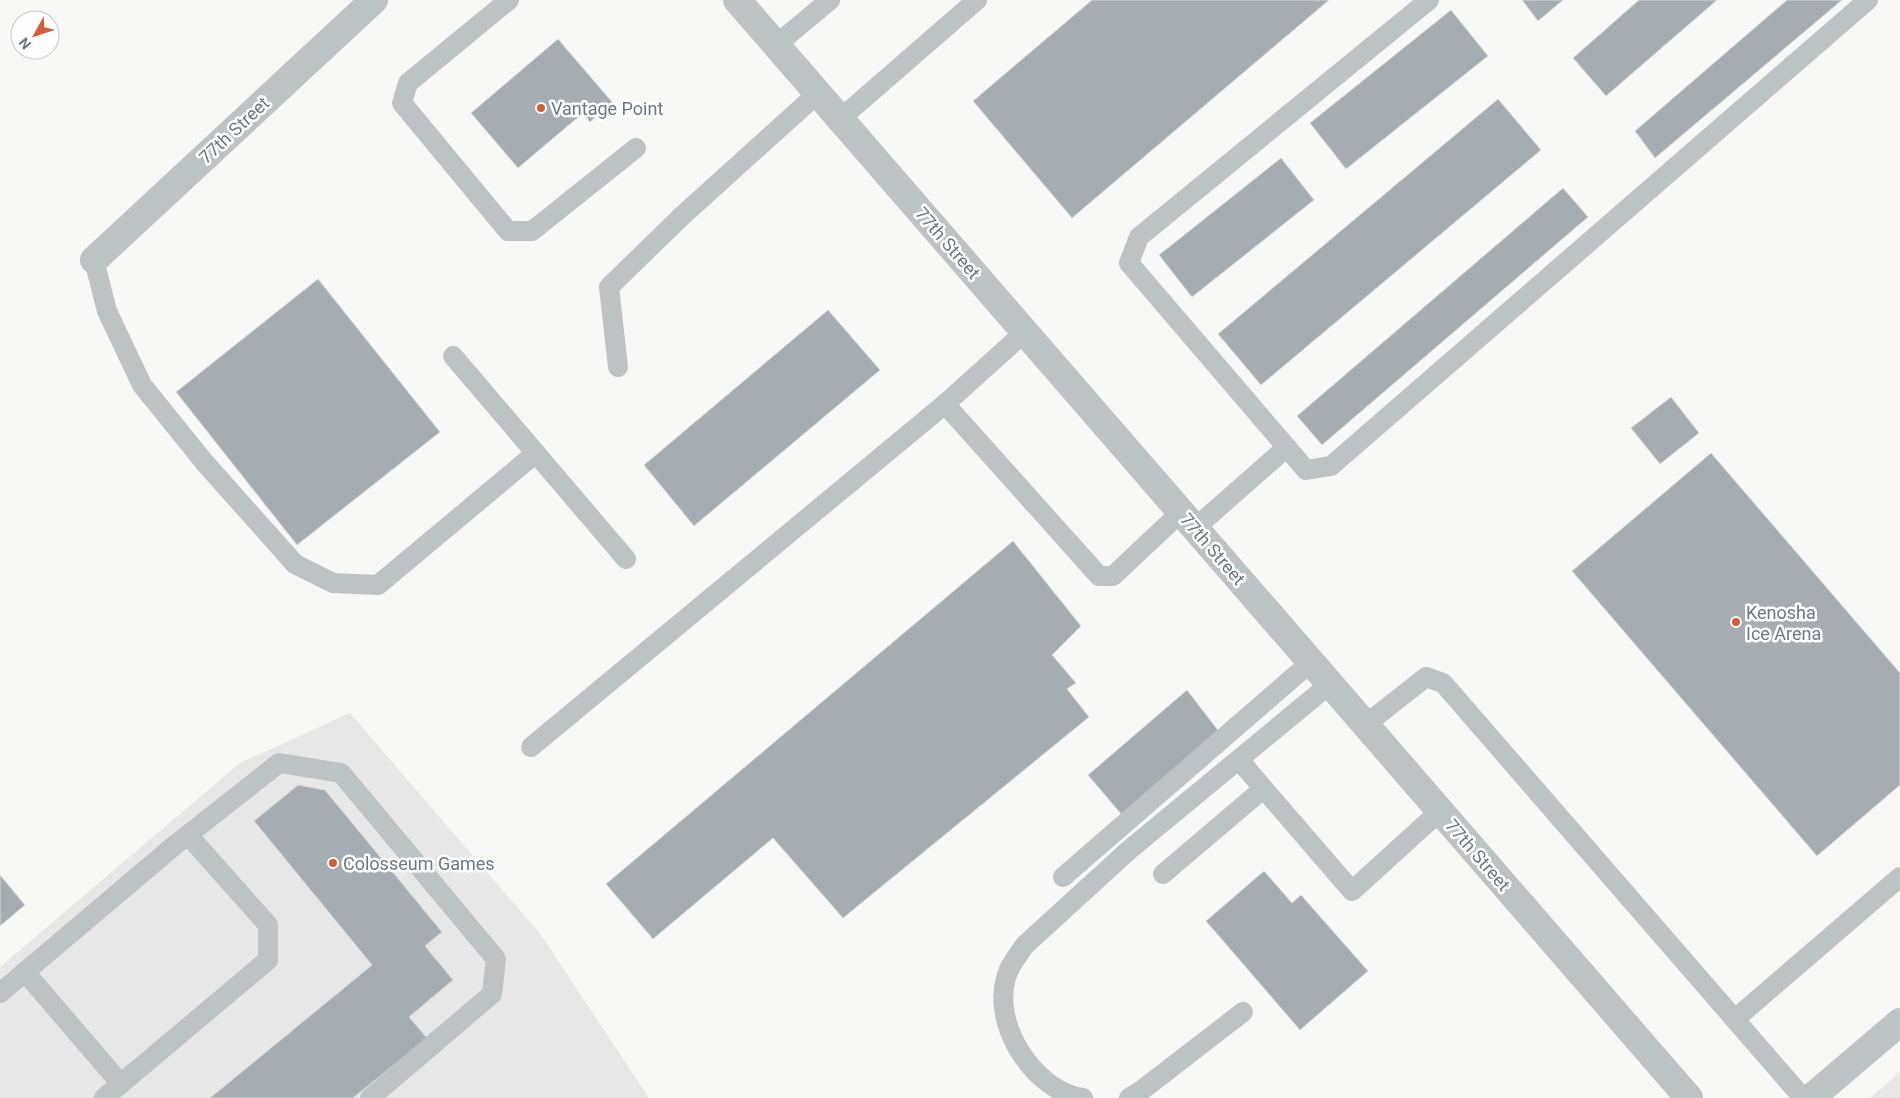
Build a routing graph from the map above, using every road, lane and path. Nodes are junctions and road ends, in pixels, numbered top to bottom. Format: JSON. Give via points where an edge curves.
{"nodes":[{"id":1,"x":374,"y":0,"type":"edge"},
{"id":2,"x":509,"y":0,"type":"edge"},
{"id":3,"x":737,"y":0,"type":"edge"},
{"id":4,"x":830,"y":0,"type":"edge"},
{"id":5,"x":977,"y":0,"type":"edge"},
{"id":6,"x":1429,"y":0,"type":"edge"},
{"id":7,"x":1868,"y":0,"type":"edge"},
{"id":8,"x":776,"y":45,"type":"junction"},
{"id":9,"x":818,"y":93,"type":"junction"},
{"id":10,"x":840,"y":118,"type":"junction"},
{"id":11,"x":636,"y":148,"type":"dead end"},
{"id":12,"x":94,"y":260,"type":"joint"},
{"id":13,"x":1025,"y":332,"type":"junction"},
{"id":14,"x":454,"y":356,"type":"dead end"},
{"id":15,"x":618,"y":367,"type":"dead end"},
{"id":16,"x":945,"y":404,"type":"junction"},
{"id":17,"x":1287,"y":447,"type":"junction"},
{"id":18,"x":536,"y":453,"type":"junction"},
{"id":19,"x":1188,"y":520,"type":"junction"},
{"id":20,"x":626,"y":560,"type":"dead end"},
{"id":21,"x":1311,"y":662,"type":"junction"},
{"id":22,"x":1330,"y":684,"type":"junction"},
{"id":23,"x":1365,"y":724,"type":"junction"},
{"id":24,"x":531,"y":747,"type":"dead end"},
{"id":25,"x":1239,"y":760,"type":"junction"},
{"id":26,"x":1264,"y":789,"type":"junction"},
{"id":27,"x":1440,"y":811,"type":"junction"},
{"id":28,"x":188,"y":835,"type":"junction"},
{"id":29,"x":1164,"y":874,"type":"dead end"},
{"id":30,"x":1063,"y":877,"type":"dead end"},
{"id":31,"x":1900,"y":877,"type":"edge"},
{"id":32,"x":25,"y":972,"type":"junction"},
{"id":33,"x":0,"y":993,"type":"edge"},
{"id":34,"x":1244,"y":1012,"type":"dead end"},
{"id":35,"x":1735,"y":1018,"type":"junction"},
{"id":36,"x":1900,"y":1022,"type":"edge"},
{"id":37,"x":121,"y":1084,"type":"junction"},
{"id":38,"x":104,"y":1098,"type":"edge"},
{"id":39,"x":370,"y":1098,"type":"edge"},
{"id":40,"x":1083,"y":1098,"type":"edge"},
{"id":41,"x":1129,"y":1098,"type":"edge"},
{"id":42,"x":1689,"y":1098,"type":"edge"},
{"id":43,"x":1803,"y":1098,"type":"edge"},
{"id":44,"x":1811,"y":1098,"type":"edge"}],
"edges":[{"from":1,"to":12,"type":"street","name":"77th Street"},
{"from":2,"to":11,"type":"lane","via":[[408,83],[402,103],[508,231],[532,231]]},
{"from":3,"to":8,"type":"street","name":"77th Street"},
{"from":4,"to":8,"type":"lane"},
{"from":5,"to":10,"type":"lane"},
{"from":6,"to":17,"type":"lane","via":[[1139,237],[1129,264]]},
{"from":7,"to":17,"type":"lane","via":[[1331,466],[1306,470]]},
{"from":8,"to":9,"type":"street","name":"77th Street"},
{"from":9,"to":10,"type":"street","name":"77th Street"},
{"from":9,"to":15,"type":"lane","via":[[609,286]]},
{"from":10,"to":13,"type":"street","name":"77th Street"},
{"from":12,"to":18,"type":"lane","via":[[107,310],[142,385],[205,463],[295,564],[333,583],[378,585]]},
{"from":13,"to":16,"type":"lane"},
{"from":13,"to":19,"type":"street","name":"77th Street"},
{"from":14,"to":18,"type":"lane"},
{"from":16,"to":19,"type":"lane","via":[[1098,576],[1113,576]]},
{"from":16,"to":24,"type":"lane"},
{"from":17,"to":19,"type":"lane"},
{"from":18,"to":20,"type":"lane"},
{"from":19,"to":21,"type":"street","name":"77th Street"},
{"from":21,"to":22,"type":"street","name":"77th Street"},
{"from":21,"to":30,"type":"lane"},
{"from":22,"to":23,"type":"street","name":"77th Street"},
{"from":22,"to":25,"type":"lane"},
{"from":23,"to":27,"type":"street","name":"77th Street"},
{"from":23,"to":35,"type":"lane","via":[[1426,677],[1443,683]]},
{"from":25,"to":26,"type":"lane"},
{"from":25,"to":40,"type":"lane","via":[[1129,850],[1025,945],[1006,978],[1004,1000],[1008,1024],[1019,1050],[1046,1083],[1059,1091]]},
{"from":26,"to":27,"type":"lane","via":[[1352,891]]},
{"from":26,"to":29,"type":"lane"},
{"from":27,"to":42,"type":"street","name":"77th Street"},
{"from":28,"to":32,"type":"lane"},
{"from":28,"to":37,"type":"lane","via":[[268,925],[268,960]]},
{"from":28,"to":39,"type":"lane","via":[[279,763],[342,773],[496,959],[492,994]]},
{"from":31,"to":35,"type":"lane"},
{"from":32,"to":33,"type":"lane"},
{"from":32,"to":37,"type":"lane"},
{"from":34,"to":41,"type":"lane"},
{"from":35,"to":43,"type":"lane"},
{"from":36,"to":44,"type":"street"},
{"from":37,"to":38,"type":"lane"}]}
